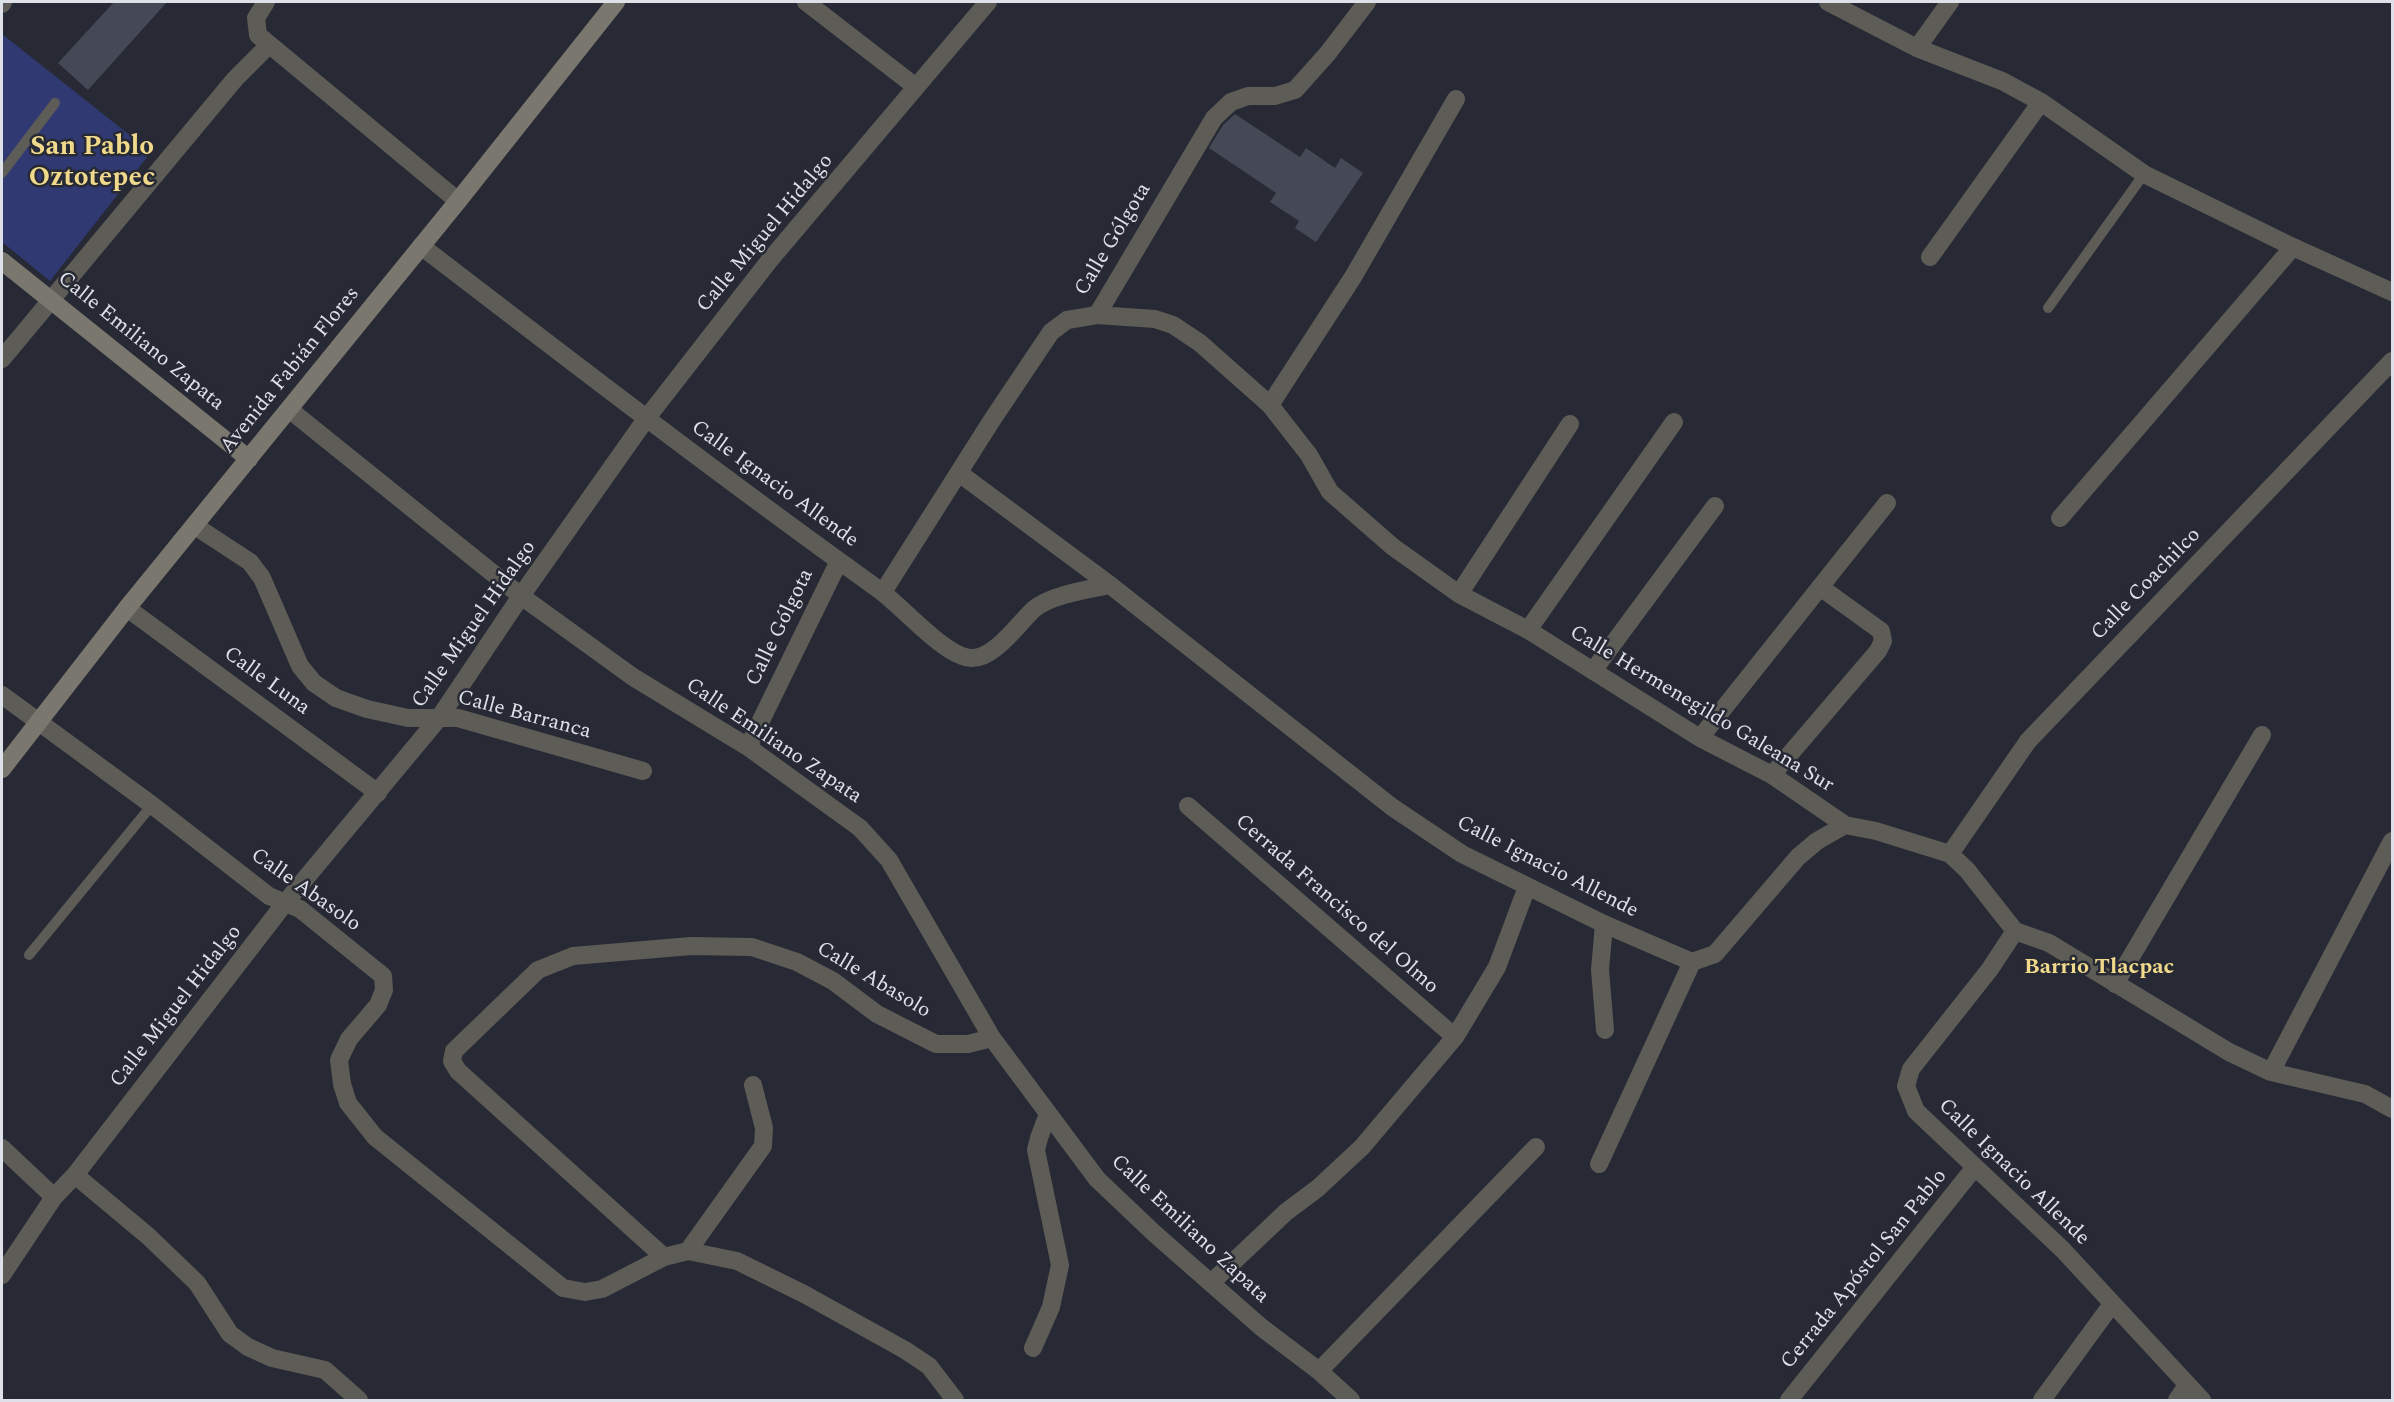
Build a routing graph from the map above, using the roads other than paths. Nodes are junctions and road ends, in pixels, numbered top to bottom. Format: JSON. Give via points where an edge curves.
{"nodes":[{"id":1,"x":266,"y":2,"type":"edge"},
{"id":2,"x":616,"y":2,"type":"edge"},
{"id":3,"x":806,"y":2,"type":"edge"},
{"id":4,"x":988,"y":2,"type":"edge"},
{"id":5,"x":1367,"y":2,"type":"edge"},
{"id":6,"x":1828,"y":2,"type":"edge"},
{"id":7,"x":1950,"y":2,"type":"edge"},
{"id":8,"x":269,"y":45,"type":"junction"},
{"id":9,"x":1917,"y":48,"type":"junction"},
{"id":10,"x":916,"y":87,"type":"junction"},
{"id":11,"x":1456,"y":99,"type":"dead end"},
{"id":12,"x":2041,"y":102,"type":"junction"},
{"id":13,"x":55,"y":103,"type":"dead end"},
{"id":14,"x":2,"y":173,"type":"edge"},
{"id":15,"x":2144,"y":174,"type":"junction"},
{"id":16,"x":458,"y":201,"type":"junction"},
{"id":17,"x":421,"y":246,"type":"junction"},
{"id":18,"x":2293,"y":247,"type":"junction"},
{"id":19,"x":1930,"y":257,"type":"dead end"},
{"id":20,"x":2,"y":261,"type":"edge"},
{"id":21,"x":2392,"y":292,"type":"edge"},
{"id":22,"x":52,"y":300,"type":"junction"},
{"id":23,"x":2048,"y":308,"type":"dead end"},
{"id":24,"x":1096,"y":315,"type":"junction"},
{"id":25,"x":2,"y":358,"type":"edge"},
{"id":26,"x":2392,"y":361,"type":"edge"},
{"id":27,"x":1270,"y":405,"type":"junction"},
{"id":28,"x":290,"y":410,"type":"junction"},
{"id":29,"x":646,"y":419,"type":"junction"},
{"id":30,"x":1674,"y":422,"type":"dead end"},
{"id":31,"x":1570,"y":424,"type":"dead end"},
{"id":32,"x":249,"y":459,"type":"junction"},
{"id":33,"x":959,"y":473,"type":"junction"},
{"id":34,"x":1887,"y":503,"type":"dead end"},
{"id":35,"x":1714,"y":506,"type":"dead end"},
{"id":36,"x":2060,"y":518,"type":"dead end"},
{"id":37,"x":195,"y":526,"type":"junction"},
{"id":38,"x":838,"y":561,"type":"junction"},
{"id":39,"x":1110,"y":585,"type":"junction"},
{"id":40,"x":1820,"y":587,"type":"junction"},
{"id":41,"x":883,"y":592,"type":"junction"},
{"id":42,"x":1459,"y":594,"type":"junction"},
{"id":43,"x":521,"y":596,"type":"junction"},
{"id":44,"x":127,"y":608,"type":"junction"},
{"id":45,"x":1528,"y":630,"type":"junction"},
{"id":46,"x":1593,"y":671,"type":"junction"},
{"id":47,"x":2,"y":695,"type":"edge"},
{"id":48,"x":439,"y":718,"type":"junction"},
{"id":49,"x":37,"y":722,"type":"junction"},
{"id":50,"x":2262,"y":735,"type":"dead end"},
{"id":51,"x":1700,"y":738,"type":"junction"},
{"id":52,"x":748,"y":747,"type":"junction"},
{"id":53,"x":2,"y":769,"type":"edge"},
{"id":54,"x":643,"y":771,"type":"dead end"},
{"id":55,"x":1772,"y":775,"type":"junction"},
{"id":56,"x":378,"y":793,"type":"junction"},
{"id":57,"x":152,"y":805,"type":"junction"},
{"id":58,"x":1188,"y":806,"type":"dead end"},
{"id":59,"x":1845,"y":825,"type":"junction"},
{"id":60,"x":2392,"y":841,"type":"edge"},
{"id":61,"x":1950,"y":854,"type":"junction"},
{"id":62,"x":1527,"y":887,"type":"junction"},
{"id":63,"x":285,"y":903,"type":"junction"},
{"id":64,"x":1604,"y":924,"type":"junction"},
{"id":65,"x":2015,"y":931,"type":"junction"},
{"id":66,"x":29,"y":955,"type":"dead end"},
{"id":67,"x":1692,"y":962,"type":"junction"},
{"id":68,"x":2115,"y":984,"type":"junction"},
{"id":69,"x":1605,"y":1030,"type":"dead end"},
{"id":70,"x":1455,"y":1037,"type":"junction"},
{"id":71,"x":992,"y":1038,"type":"junction"},
{"id":72,"x":2271,"y":1072,"type":"junction"},
{"id":73,"x":753,"y":1085,"type":"dead end"},
{"id":74,"x":2392,"y":1109,"type":"edge"},
{"id":75,"x":1048,"y":1114,"type":"junction"},
{"id":76,"x":1536,"y":1147,"type":"dead end"},
{"id":77,"x":2,"y":1148,"type":"edge"},
{"id":78,"x":1599,"y":1164,"type":"dead end"},
{"id":79,"x":1975,"y":1167,"type":"junction"},
{"id":80,"x":75,"y":1175,"type":"junction"},
{"id":81,"x":54,"y":1197,"type":"junction"},
{"id":82,"x":687,"y":1251,"type":"junction"},
{"id":83,"x":664,"y":1257,"type":"junction"},
{"id":84,"x":2,"y":1275,"type":"edge"},
{"id":85,"x":1212,"y":1282,"type":"junction"},
{"id":86,"x":2112,"y":1304,"type":"junction"},
{"id":87,"x":1033,"y":1348,"type":"dead end"},
{"id":88,"x":1319,"y":1371,"type":"junction"},
{"id":89,"x":2182,"y":1393,"type":"edge"},
{"id":90,"x":359,"y":1401,"type":"edge"},
{"id":91,"x":955,"y":1401,"type":"edge"},
{"id":92,"x":1351,"y":1401,"type":"edge"},
{"id":93,"x":1789,"y":1401,"type":"edge"},
{"id":94,"x":2042,"y":1401,"type":"edge"},
{"id":95,"x":2202,"y":1401,"type":"edge"}],
"edges":[{"from":1,"to":8,"type":"street","via":[[256,18],[258,35]]},
{"from":2,"to":16,"type":"main road","name":"Avenida Fabián Flores"},
{"from":3,"to":10,"type":"street"},
{"from":4,"to":10,"type":"street","name":"Calle Miguel Hidalgo"},
{"from":5,"to":24,"type":"street","name":"Calle Gólgota","via":[[1295,90],[1275,96],[1248,96],[1231,102],[1214,118]]},
{"from":6,"to":9,"type":"street"},
{"from":7,"to":9,"type":"street"},
{"from":8,"to":16,"type":"street"},
{"from":8,"to":22,"type":"street","via":[[235,79]]},
{"from":9,"to":12,"type":"street","via":[[2002,81]]},
{"from":10,"to":29,"type":"street","name":"Calle Miguel Hidalgo","via":[[769,261]]},
{"from":11,"to":27,"type":"street","via":[[1353,277]]},
{"from":12,"to":15,"type":"street"},
{"from":12,"to":19,"type":"street"},
{"from":13,"to":14,"type":"lane"},
{"from":15,"to":18,"type":"street"},
{"from":15,"to":23,"type":"lane"},
{"from":16,"to":17,"type":"main road","name":"Avenida Fabián Flores"},
{"from":17,"to":28,"type":"main road","name":"Avenida Fabián Flores"},
{"from":17,"to":29,"type":"street","name":"Calle Ignacio Allende"},
{"from":18,"to":21,"type":"street"},
{"from":18,"to":36,"type":"street"},
{"from":20,"to":22,"type":"main road","name":"Calle Emiliano Zapata"},
{"from":22,"to":25,"type":"street"},
{"from":22,"to":32,"type":"main road","name":"Calle Emiliano Zapata"},
{"from":24,"to":27,"type":"street","name":"Calle Hermenegildo Galeana Sur","via":[[1173,325],[1200,343]]},
{"from":24,"to":33,"type":"street","name":"Calle Gólgota","via":[[1067,320],[1051,332]]},
{"from":26,"to":61,"type":"street","name":"Calle Coachilco","via":[[2028,741]]},
{"from":27,"to":42,"type":"street","name":"Calle Hermenegildo Galeana Sur","via":[[1309,455],[1330,492],[1393,547]]},
{"from":28,"to":32,"type":"main road","name":"Avenida Fabián Flores"},
{"from":28,"to":43,"type":"street","name":"Calle Emiliano Zapata"},
{"from":29,"to":38,"type":"street","name":"Calle Ignacio Allende"},
{"from":29,"to":43,"type":"street","name":"Calle Miguel Hidalgo"},
{"from":30,"to":45,"type":"street"},
{"from":31,"to":42,"type":"street"},
{"from":32,"to":37,"type":"main road","name":"Avenida Fabián Flores"},
{"from":33,"to":39,"type":"street","name":"Calle Ignacio Allende"},
{"from":33,"to":41,"type":"street","name":"Calle Gólgota"},
{"from":34,"to":40,"type":"street"},
{"from":35,"to":46,"type":"street"},
{"from":37,"to":44,"type":"main road","name":"Avenida Fabián Flores"},
{"from":37,"to":48,"type":"street","name":"Calle Barranca","via":[[250,562],[262,578],[300,666],[314,683],[336,698],[367,709],[408,718]]},
{"from":38,"to":41,"type":"street","name":"Calle Ignacio Allende"},
{"from":38,"to":52,"type":"street","name":"Calle Gólgota"},
{"from":39,"to":41,"type":"street","name":"Calle Ignacio Allende","via":[[1070,593],[1036,607],[1001,643],[974,659],[961,657],[944,646]]},
{"from":39,"to":62,"type":"street","name":"Calle Ignacio Allende","via":[[1392,807],[1462,854]]},
{"from":40,"to":51,"type":"street"},
{"from":40,"to":55,"type":"street","via":[[1881,631],[1883,641]]},
{"from":42,"to":45,"type":"street","name":"Calle Hermenegildo Galeana Sur"},
{"from":43,"to":48,"type":"street","name":"Calle Miguel Hidalgo"},
{"from":43,"to":52,"type":"street","name":"Calle Emiliano Zapata","via":[[633,677]]},
{"from":44,"to":49,"type":"main road","name":"Avenida Fabián Flores"},
{"from":44,"to":56,"type":"street","name":"Calle Luna"},
{"from":45,"to":46,"type":"street","name":"Calle Hermenegildo Galeana Sur"},
{"from":46,"to":51,"type":"street","name":"Calle Hermenegildo Galeana Sur"},
{"from":47,"to":49,"type":"street","name":"Calle Abasolo"},
{"from":48,"to":54,"type":"street","name":"Calle Barranca","via":[[458,718]]},
{"from":48,"to":56,"type":"street","name":"Calle Miguel Hidalgo"},
{"from":49,"to":53,"type":"main road","name":"Avenida Fabián Flores"},
{"from":49,"to":57,"type":"street","name":"Calle Abasolo"},
{"from":50,"to":68,"type":"street"},
{"from":51,"to":55,"type":"street","name":"Calle Hermenegildo Galeana Sur"},
{"from":52,"to":71,"type":"street","name":"Calle Emiliano Zapata","via":[[860,828],[889,860]]},
{"from":55,"to":59,"type":"street","name":"Calle Hermenegildo Galeana Sur"},
{"from":56,"to":63,"type":"street","name":"Calle Miguel Hidalgo"},
{"from":57,"to":63,"type":"street","name":"Calle Abasolo","via":[[269,896]]},
{"from":57,"to":66,"type":"lane"},
{"from":58,"to":70,"type":"street","name":"Cerrada Francisco del Olmo"},
{"from":59,"to":61,"type":"street","name":"Calle Hermenegildo Galeana Sur"},
{"from":59,"to":67,"type":"street","via":[[1798,857],[1715,954]]},
{"from":60,"to":72,"type":"street"},
{"from":61,"to":65,"type":"street","name":"Calle Hermenegildo Galeana Sur"},
{"from":62,"to":64,"type":"street","name":"Calle Ignacio Allende"},
{"from":62,"to":70,"type":"street","via":[[1497,967]]},
{"from":63,"to":80,"type":"street","name":"Calle Miguel Hidalgo"},
{"from":63,"to":83,"type":"street","name":"Calle Abasolo","via":[[300,909],[383,976],[384,990],[378,1005],[349,1039],[339,1060],[348,1103],[375,1137],[563,1288],[585,1292],[602,1289]]},
{"from":64,"to":67,"type":"street","name":"Calle Ignacio Allende"},
{"from":64,"to":69,"type":"street","via":[[1600,970]]},
{"from":65,"to":68,"type":"street","via":[[2049,944]]},
{"from":65,"to":79,"type":"street","name":"Calle Ignacio Allende","via":[[1911,1069],[1906,1086],[1916,1111]]},
{"from":67,"to":78,"type":"street"},
{"from":68,"to":72,"type":"street","via":[[2229,1052]]},
{"from":70,"to":85,"type":"street","via":[[1362,1147]]},
{"from":71,"to":75,"type":"street","name":"Calle Emiliano Zapata"},
{"from":71,"to":83,"type":"street","name":"Calle Abasolo","via":[[968,1044],[936,1044],[877,1014],[824,976],[752,947],[692,946],[573,956],[538,970],[454,1051],[452,1061],[458,1071]]},
{"from":72,"to":74,"type":"street","via":[[2365,1094]]},
{"from":73,"to":82,"type":"street","via":[[764,1128],[764,1146]]},
{"from":75,"to":85,"type":"street","name":"Calle Emiliano Zapata","via":[[1097,1179]]},
{"from":75,"to":87,"type":"street","via":[[1036,1150],[1060,1265],[1051,1307]]},
{"from":76,"to":88,"type":"street"},
{"from":77,"to":81,"type":"street"},
{"from":79,"to":86,"type":"street","name":"Calle Ignacio Allende"},
{"from":79,"to":93,"type":"street","name":"Cerrada Apóstol San Pablo"},
{"from":80,"to":81,"type":"street","name":"Calle Miguel Hidalgo"},
{"from":80,"to":90,"type":"street","via":[[197,1283],[230,1334],[272,1358],[325,1370]]},
{"from":81,"to":84,"type":"street","name":"Calle Miguel Hidalgo"},
{"from":82,"to":83,"type":"street","name":"Calle Abasolo"},
{"from":82,"to":91,"type":"street","name":"Calle Abasolo","via":[[737,1261],[905,1350],[929,1366]]},
{"from":85,"to":88,"type":"street","name":"Calle Emiliano Zapata","via":[[1261,1327]]},
{"from":86,"to":89,"type":"street","name":"Calle Ignacio Allende"},
{"from":86,"to":94,"type":"street"},
{"from":88,"to":92,"type":"street","name":"Calle Emiliano Zapata"},
{"from":89,"to":95,"type":"street","name":"Calle Ignacio Allende"}]}
